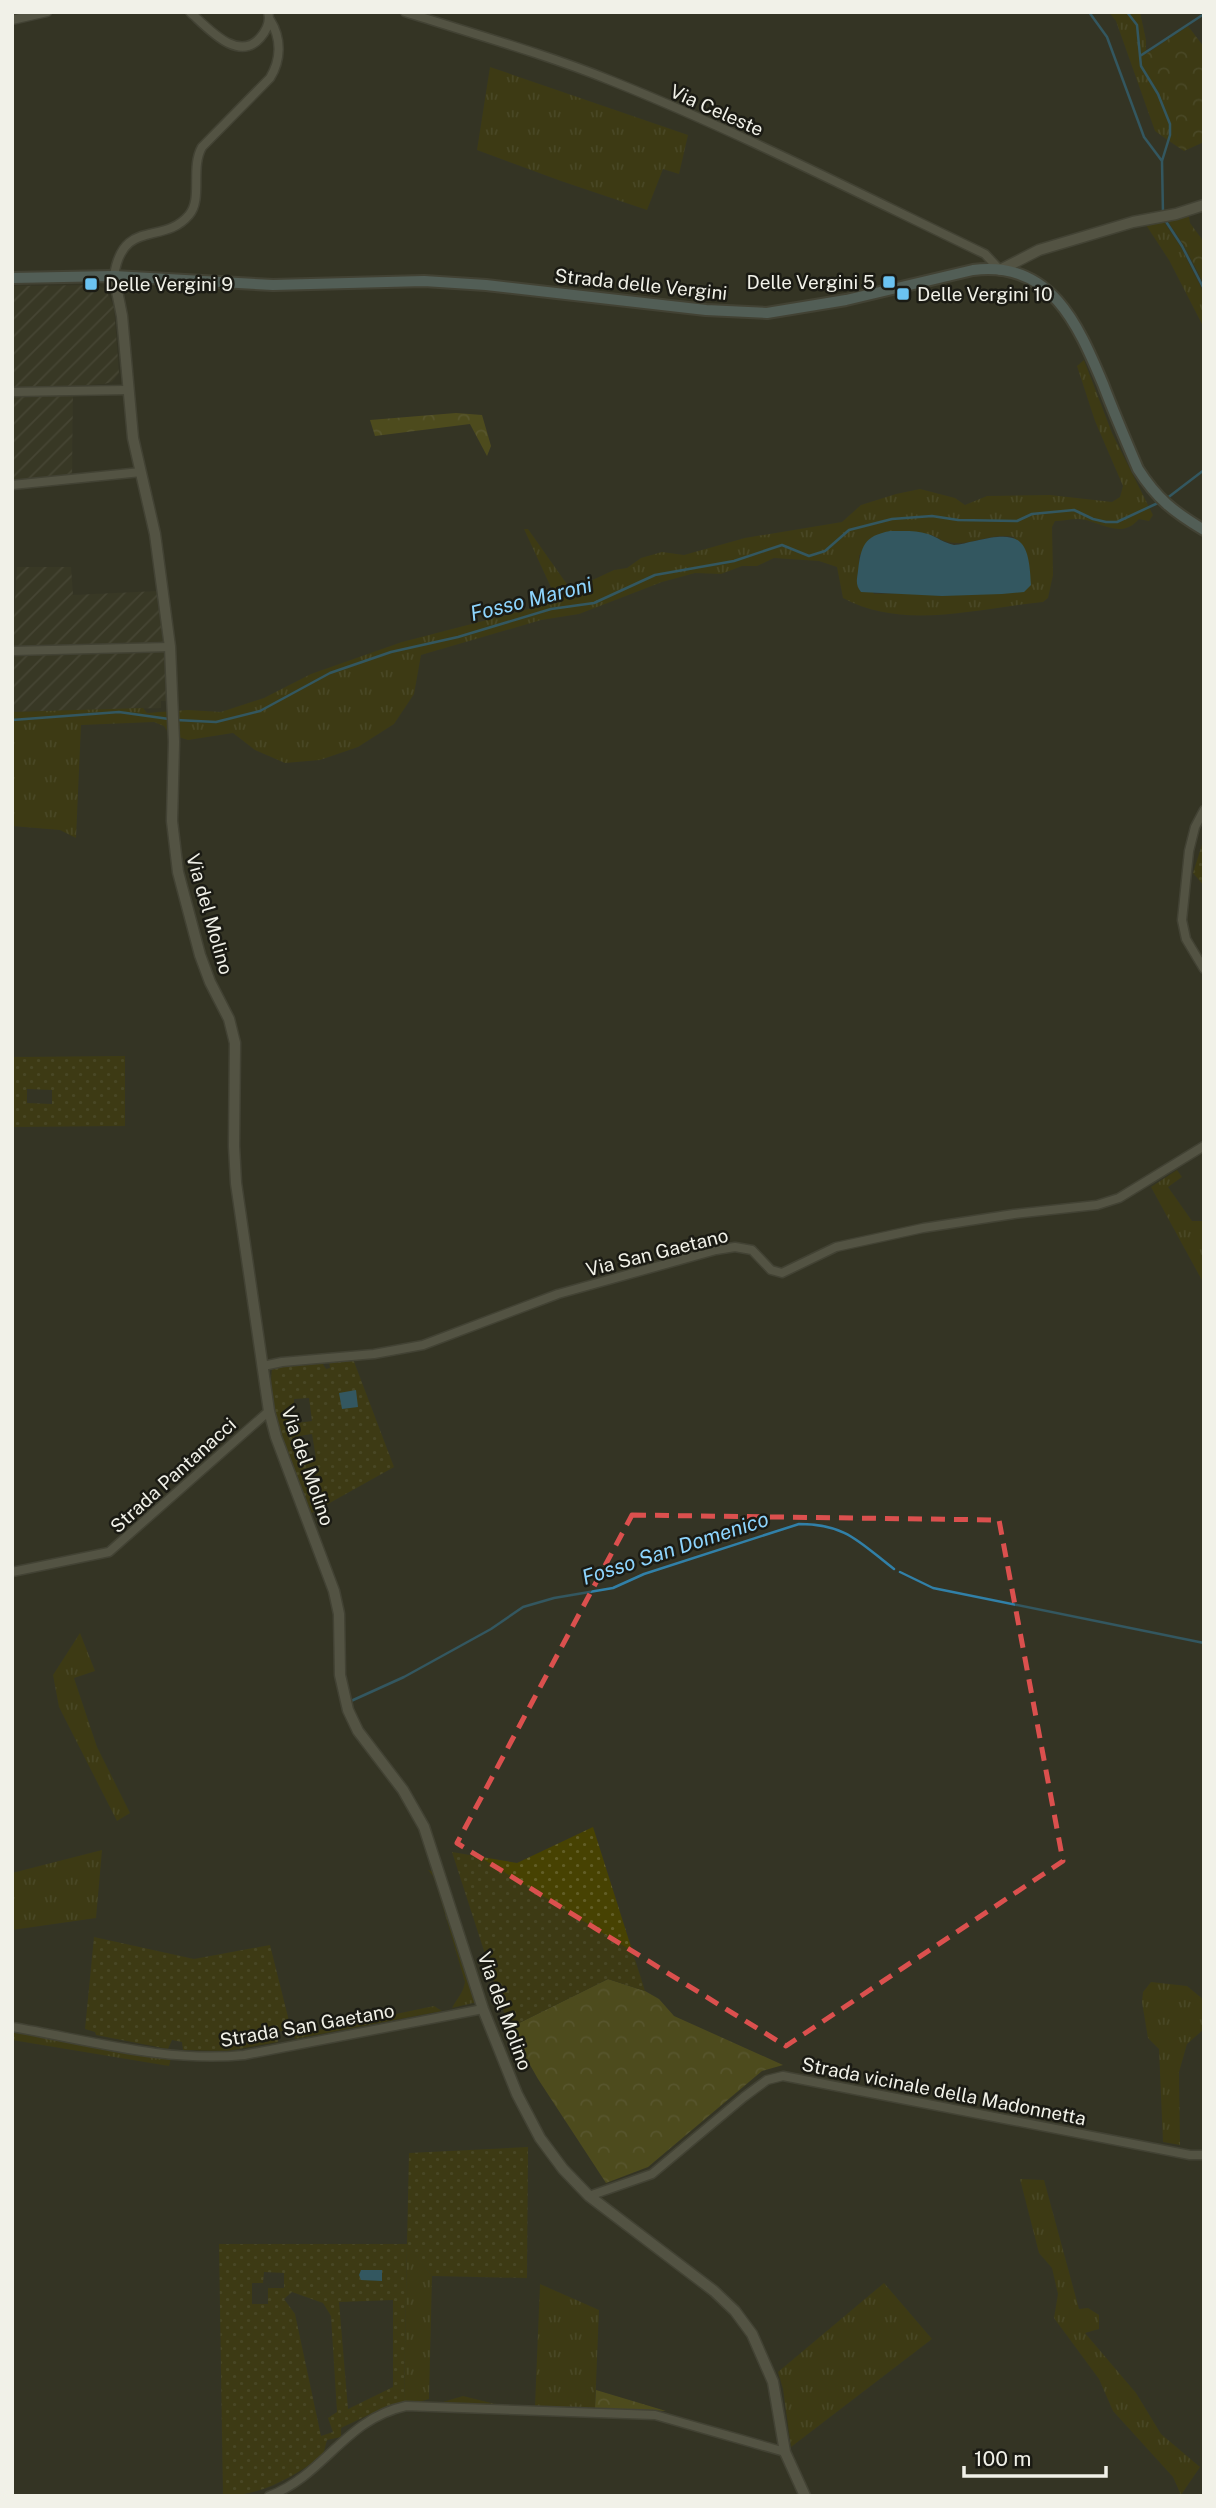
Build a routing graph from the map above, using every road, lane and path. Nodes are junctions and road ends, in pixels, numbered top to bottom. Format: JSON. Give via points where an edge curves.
{"nodes":[{"id":1,"x":47,"y":12,"type":"edge"},
{"id":2,"x":190,"y":12,"type":"edge"},
{"id":3,"x":405,"y":12,"type":"edge"},
{"id":4,"x":269,"y":16,"type":"edge"},
{"id":5,"x":12,"y":20,"type":"edge"},
{"id":6,"x":1204,"y":205,"type":"edge"},
{"id":7,"x":1000,"y":270,"type":"junction"},
{"id":8,"x":114,"y":276,"type":"junction"},
{"id":9,"x":12,"y":278,"type":"edge"},
{"id":10,"x":127,"y":390,"type":"junction"},
{"id":11,"x":12,"y":392,"type":"edge"},
{"id":12,"x":141,"y":472,"type":"junction"},
{"id":13,"x":12,"y":485,"type":"edge"},
{"id":14,"x":1204,"y":530,"type":"edge"},
{"id":15,"x":170,"y":647,"type":"junction"},
{"id":16,"x":12,"y":651,"type":"edge"},
{"id":17,"x":1204,"y":810,"type":"edge"},
{"id":18,"x":1204,"y":969,"type":"edge"},
{"id":19,"x":1204,"y":1146,"type":"edge"},
{"id":20,"x":263,"y":1366,"type":"junction"},
{"id":21,"x":269,"y":1411,"type":"junction"},
{"id":22,"x":12,"y":1573,"type":"edge"},
{"id":23,"x":483,"y":2009,"type":"junction"},
{"id":24,"x":12,"y":2026,"type":"edge"},
{"id":25,"x":1204,"y":2155,"type":"edge"},
{"id":26,"x":589,"y":2196,"type":"junction"},
{"id":27,"x":785,"y":2452,"type":"junction"},
{"id":28,"x":269,"y":2496,"type":"edge"},
{"id":29,"x":805,"y":2496,"type":"edge"}],
"edges":[{"from":1,"to":5,"type":"street"},
{"from":2,"to":4,"type":"street","via":[[239,48],[258,40]]},
{"from":3,"to":7,"type":"street","name":"Via Celeste","via":[[654,98],[985,254]]},
{"from":4,"to":8,"type":"street","via":[[279,42],[274,72],[202,147],[192,213],[172,227],[128,243]]},
{"from":6,"to":7,"type":"street","via":[[1039,250]]},
{"from":7,"to":8,"type":"main road","name":"Strada delle Vergini","via":[[973,270],[767,313],[455,282],[273,285]]},
{"from":7,"to":14,"type":"main road","name":"Strada delle Vergini","via":[[1031,280],[1067,309],[1084,338],[1138,469],[1167,506]]},
{"from":8,"to":9,"type":"main road","name":"Strada delle Vergini"},
{"from":8,"to":10,"type":"street","name":"Via del Molino"},
{"from":10,"to":11,"type":"street"},
{"from":10,"to":12,"type":"street","name":"Via del Molino"},
{"from":12,"to":13,"type":"street"},
{"from":12,"to":15,"type":"street","name":"Via del Molino","via":[[158,550]]},
{"from":15,"to":16,"type":"street"},
{"from":15,"to":20,"type":"street","name":"Via del Molino","via":[[172,821],[178,872],[200,955],[235,1043],[236,1183]]},
{"from":17,"to":18,"type":"street","via":[[1189,851],[1182,920],[1186,939]]},
{"from":19,"to":20,"type":"street","name":"Via San Gaetano","via":[[1119,1198],[1097,1205],[923,1228],[829,1249],[782,1273],[771,1270],[752,1250],[716,1250],[558,1294],[423,1345]]},
{"from":20,"to":21,"type":"street","name":"Via del Molino"},
{"from":21,"to":22,"type":"street","name":"Strada Pantanacci","via":[[109,1552]]},
{"from":21,"to":23,"type":"street","name":"Via del Molino","via":[[334,1591],[340,1675],[348,1710],[424,1828]]},
{"from":23,"to":24,"type":"street","name":"Strada San Gaetano","via":[[223,2057],[173,2055]]},
{"from":23,"to":26,"type":"street","name":"Via del Molino","via":[[540,2138]]},
{"from":25,"to":26,"type":"street","name":"Strada vicinale della Madonnetta","via":[[783,2076],[767,2080],[652,2174]]},
{"from":26,"to":27,"type":"street","name":"Via del Molino","via":[[714,2291],[741,2319],[773,2382]]},
{"from":27,"to":28,"type":"street","via":[[655,2416],[406,2406],[368,2420],[306,2476]]},
{"from":27,"to":29,"type":"street","name":"Via del Molino"}]}
